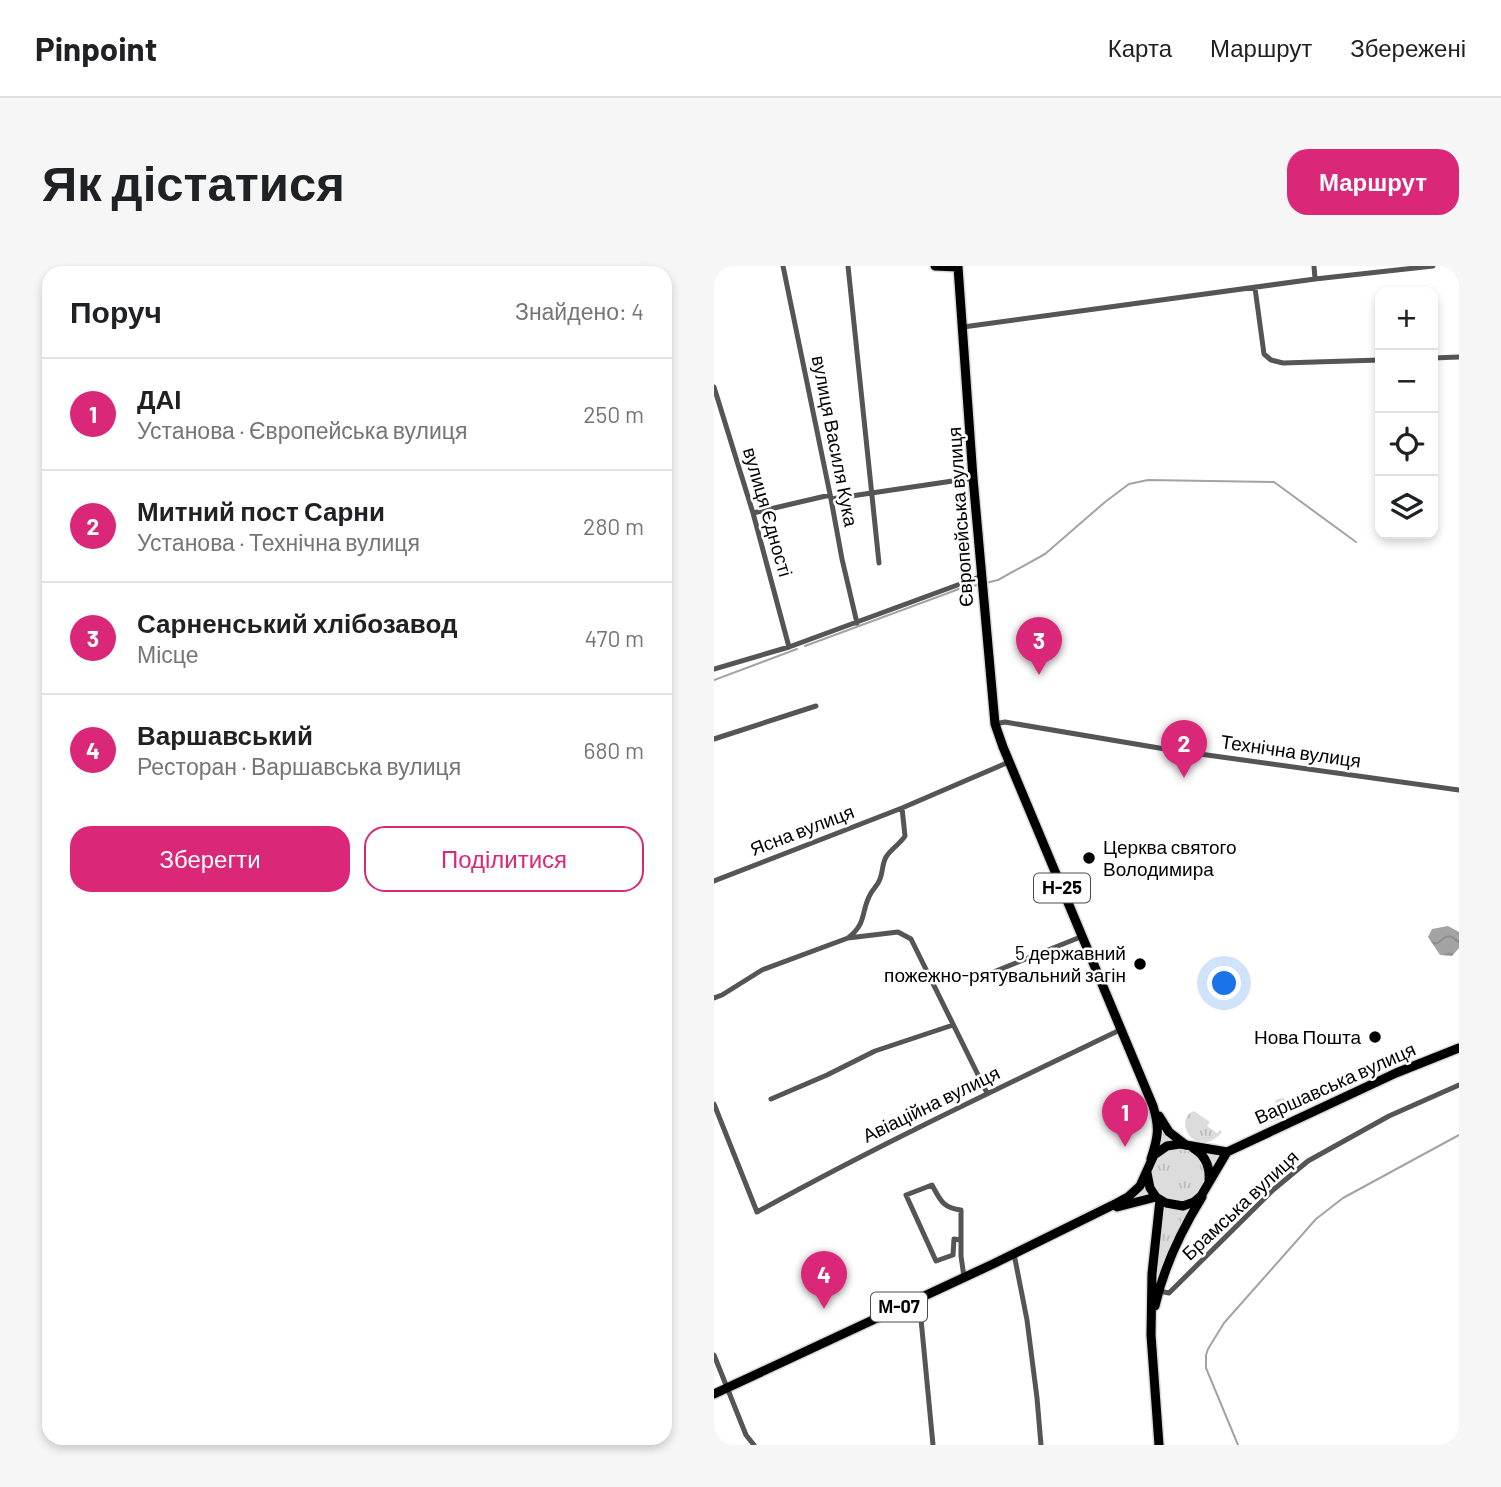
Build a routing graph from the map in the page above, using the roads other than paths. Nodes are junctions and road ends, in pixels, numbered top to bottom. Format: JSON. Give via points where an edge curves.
{"nodes":[{"id":1,"x":783,"y":266,"type":"edge"},
{"id":2,"x":848,"y":266,"type":"edge"},
{"id":3,"x":934,"y":266,"type":"edge"},
{"id":4,"x":1314,"y":266,"type":"edge"},
{"id":5,"x":1433,"y":266,"type":"edge"},
{"id":6,"x":958,"y":267,"type":"edge"},
{"id":7,"x":1315,"y":279,"type":"junction"},
{"id":8,"x":1255,"y":288,"type":"junction"},
{"id":9,"x":962,"y":327,"type":"junction"},
{"id":10,"x":1459,"y":357,"type":"edge"},
{"id":11,"x":1438,"y":358,"type":"edge"},
{"id":12,"x":1375,"y":360,"type":"edge"},
{"id":13,"x":714,"y":387,"type":"edge"},
{"id":14,"x":973,"y":478,"type":"junction"},
{"id":15,"x":871,"y":494,"type":"junction"},
{"id":16,"x":831,"y":497,"type":"junction"},
{"id":17,"x":752,"y":513,"type":"junction"},
{"id":18,"x":879,"y":563,"type":"dead end"},
{"id":19,"x":982,"y":581,"type":"junction"},
{"id":20,"x":857,"y":622,"type":"junction"},
{"id":21,"x":789,"y":647,"type":"junction"},
{"id":22,"x":716,"y":667,"type":"edge"},
{"id":23,"x":816,"y":706,"type":"dead end"},
{"id":24,"x":995,"y":724,"type":"junction"},
{"id":25,"x":714,"y":739,"type":"edge"},
{"id":26,"x":1009,"y":762,"type":"junction"},
{"id":27,"x":1459,"y":790,"type":"edge"},
{"id":28,"x":902,"y":808,"type":"junction"},
{"id":29,"x":714,"y":881,"type":"edge"},
{"id":30,"x":1083,"y":936,"type":"junction"},
{"id":31,"x":848,"y":938,"type":"junction"},
{"id":32,"x":976,"y":979,"type":"dead end"},
{"id":33,"x":714,"y":998,"type":"edge"},
{"id":34,"x":953,"y":1025,"type":"junction"},
{"id":35,"x":1122,"y":1029,"type":"junction"},
{"id":36,"x":1459,"y":1048,"type":"edge"},
{"id":37,"x":1459,"y":1085,"type":"edge"},
{"id":38,"x":988,"y":1093,"type":"junction"},
{"id":39,"x":771,"y":1099,"type":"dead end"},
{"id":40,"x":714,"y":1104,"type":"edge"},
{"id":41,"x":1153,"y":1106,"type":"junction"},
{"id":42,"x":1189,"y":1146,"type":"junction"},
{"id":43,"x":1227,"y":1152,"type":"junction"},
{"id":44,"x":1151,"y":1160,"type":"junction"},
{"id":45,"x":1147,"y":1171,"type":"junction"},
{"id":46,"x":1209,"y":1180,"type":"junction"},
{"id":47,"x":1205,"y":1192,"type":"junction"},
{"id":48,"x":1158,"y":1198,"type":"junction"},
{"id":49,"x":1105,"y":1210,"type":"junction"},
{"id":50,"x":960,"y":1240,"type":"junction"},
{"id":51,"x":1014,"y":1254,"type":"junction"},
{"id":52,"x":964,"y":1277,"type":"junction"},
{"id":53,"x":1159,"y":1291,"type":"junction"},
{"id":54,"x":919,"y":1297,"type":"junction"},
{"id":55,"x":1151,"y":1335,"type":"junction"},
{"id":56,"x":714,"y":1355,"type":"edge"},
{"id":57,"x":727,"y":1388,"type":"junction"},
{"id":58,"x":714,"y":1394,"type":"edge"},
{"id":59,"x":754,"y":1445,"type":"edge"},
{"id":60,"x":933,"y":1445,"type":"edge"},
{"id":61,"x":1041,"y":1445,"type":"edge"},
{"id":62,"x":1159,"y":1445,"type":"edge"}],
"edges":[{"from":1,"to":16,"type":"street","name":"вулиця Василя Кука"},
{"from":2,"to":15,"type":"street"},
{"from":3,"to":6,"type":"main road","number":"Н-25"},
{"from":4,"to":7,"type":"street"},
{"from":5,"to":7,"type":"street"},
{"from":6,"to":9,"type":"main road","name":"Європейська вулиця","number":"Н-25"},
{"from":7,"to":8,"type":"street"},
{"from":8,"to":9,"type":"street"},
{"from":8,"to":12,"type":"street","via":[[1264,354],[1271,360]]},
{"from":9,"to":14,"type":"main road","name":"Європейська вулиця","number":"Н-25"},
{"from":10,"to":11,"type":"street"},
{"from":13,"to":17,"type":"street","name":"вулиця Єдності"},
{"from":14,"to":15,"type":"street"},
{"from":14,"to":19,"type":"main road","name":"Європейська вулиця","number":"Н-25"},
{"from":15,"to":16,"type":"street"},
{"from":15,"to":18,"type":"street"},
{"from":16,"to":17,"type":"street"},
{"from":16,"to":20,"type":"street","name":"вулиця Василя Кука"},
{"from":17,"to":21,"type":"street","name":"вулиця Єдності"},
{"from":19,"to":20,"type":"street"},
{"from":19,"to":24,"type":"main road","name":"Європейська вулиця","number":"Н-25"},
{"from":20,"to":21,"type":"street"},
{"from":21,"to":22,"type":"street"},
{"from":23,"to":25,"type":"street"},
{"from":24,"to":26,"type":"main road","name":"Європейська вулиця","number":"Н-25"},
{"from":24,"to":27,"type":"street","name":"Технічна вулиця"},
{"from":26,"to":28,"type":"street"},
{"from":26,"to":30,"type":"main road","name":"Європейська вулиця","number":"Н-25"},
{"from":28,"to":29,"type":"street","name":"Ясна вулиця"},
{"from":28,"to":31,"type":"street","via":[[905,836],[887,856],[862,920]]},
{"from":30,"to":32,"type":"street"},
{"from":30,"to":35,"type":"main road","name":"Європейська вулиця","number":"Н-25"},
{"from":31,"to":33,"type":"street","via":[[762,970]]},
{"from":31,"to":34,"type":"street","via":[[898,932],[911,939]]},
{"from":34,"to":38,"type":"street"},
{"from":34,"to":39,"type":"street","via":[[874,1051]]},
{"from":35,"to":38,"type":"street","name":"Авіаційна вулиця"},
{"from":35,"to":41,"type":"main road","name":"Європейська вулиця","number":"Н-25"},
{"from":36,"to":43,"type":"main road","name":"Варшавська вулиця"},
{"from":37,"to":53,"type":"street","name":"Брамська вулиця","via":[[1308,1161],[1168,1293]]},
{"from":38,"to":40,"type":"street","name":"Авіаційна вулиця","via":[[757,1212]]},
{"from":41,"to":42,"type":"main road","name":"Європейська вулиця","number":"Н-25","via":[[1169,1132]]},
{"from":41,"to":44,"type":"main road","name":"Європейська вулиця","number":"Н-25","via":[[1158,1137]]},
{"from":42,"to":43,"type":"main road"},
{"from":42,"to":44,"type":"main road","via":[[1167,1146]]},
{"from":42,"to":46,"type":"main road","number":"Н-25","via":[[1208,1163]]},
{"from":43,"to":46,"type":"main road"},
{"from":44,"to":45,"type":"main road","number":"М-07"},
{"from":45,"to":48,"type":"main road","via":[[1148,1183]]},
{"from":45,"to":49,"type":"main road","number":"М-07","via":[[1128,1198]]},
{"from":46,"to":47,"type":"main road"},
{"from":47,"to":48,"type":"main road","via":[[1180,1206]]},
{"from":47,"to":53,"type":"main road","via":[[1174,1247]]},
{"from":48,"to":49,"type":"main road","number":"М-07"},
{"from":48,"to":55,"type":"main road"},
{"from":49,"to":51,"type":"main road","number":"М-07"},
{"from":50,"to":50,"type":"street","via":[[961,1210],[943,1204],[932,1185],[906,1195],[936,1261],[953,1255],[954,1239]]},
{"from":50,"to":52,"type":"street"},
{"from":51,"to":52,"type":"main road","number":"М-07"},
{"from":51,"to":61,"type":"street","via":[[1027,1320]]},
{"from":52,"to":54,"type":"main road","number":"М-07"},
{"from":53,"to":55,"type":"main road"},
{"from":54,"to":57,"type":"main road","number":"М-07"},
{"from":54,"to":60,"type":"street"},
{"from":55,"to":62,"type":"main road"},
{"from":56,"to":57,"type":"street"},
{"from":57,"to":58,"type":"main road","number":"М-07"},
{"from":57,"to":59,"type":"street"}]}
